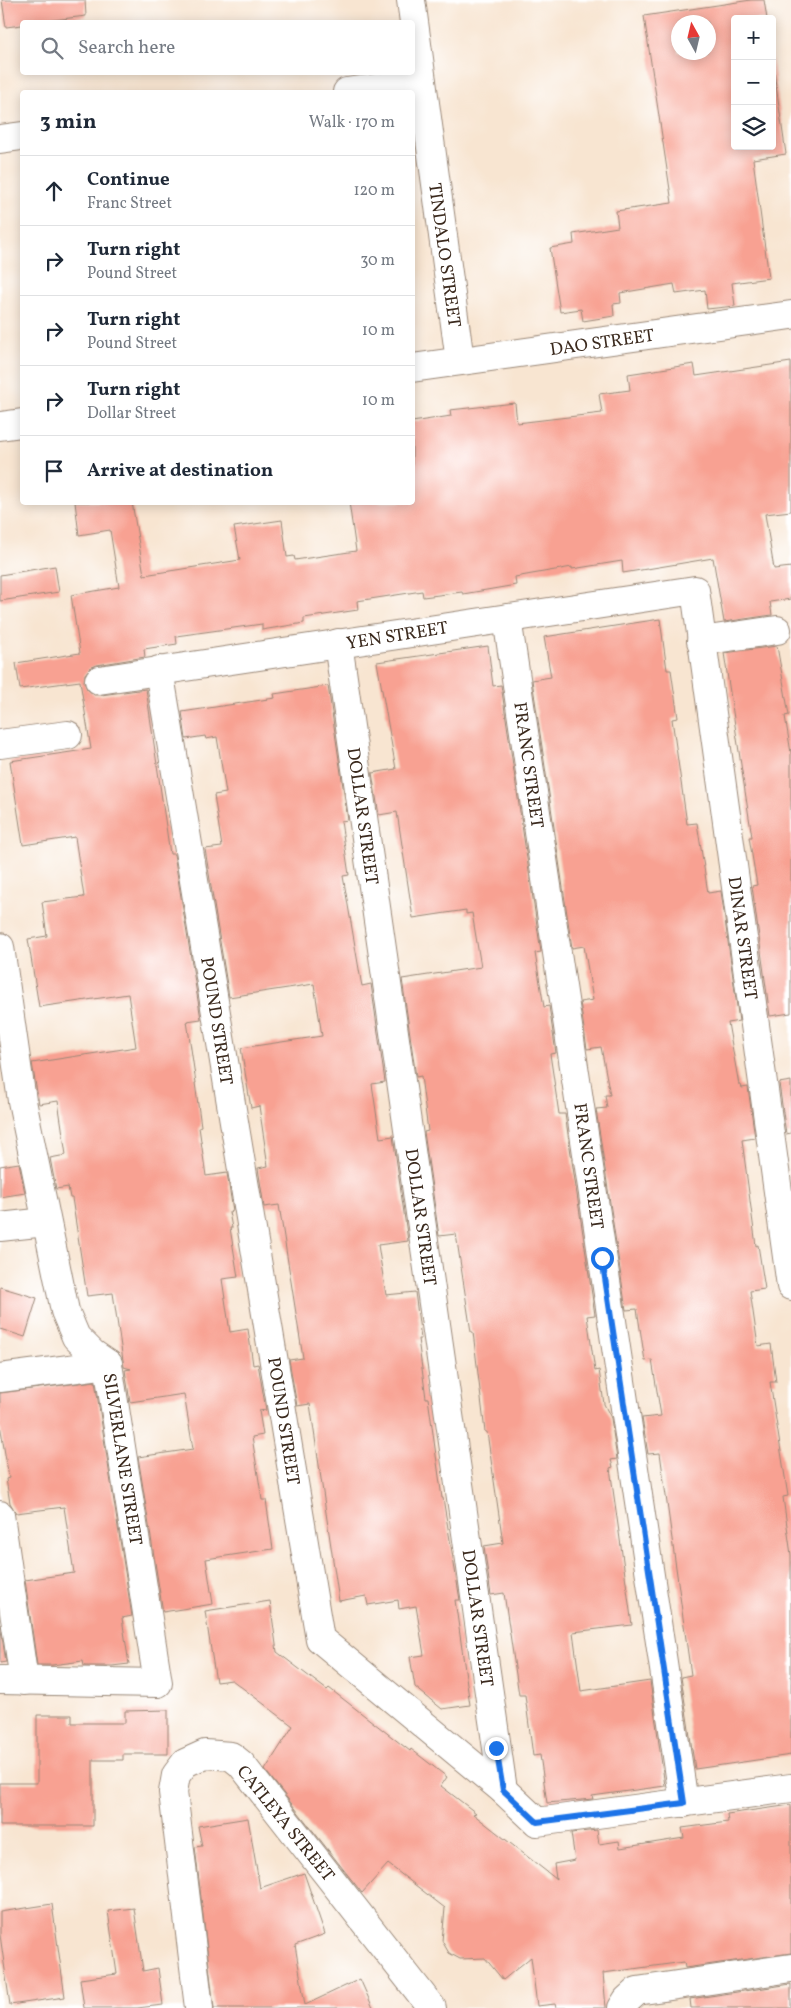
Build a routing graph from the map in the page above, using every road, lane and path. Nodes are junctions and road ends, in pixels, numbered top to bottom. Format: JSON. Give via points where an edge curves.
{"nodes":[{"id":1,"x":411,"y":0,"type":"edge"},
{"id":2,"x":414,"y":20,"type":"edge"},
{"id":3,"x":415,"y":30,"type":"edge"},
{"id":4,"x":422,"y":82,"type":"junction"},
{"id":5,"x":362,"y":90,"type":"edge"},
{"id":6,"x":20,"y":136,"type":"edge"},
{"id":7,"x":0,"y":139,"type":"edge"},
{"id":8,"x":791,"y":315,"type":"edge"},
{"id":9,"x":460,"y":361,"type":"junction"},
{"id":10,"x":415,"y":368,"type":"edge"},
{"id":11,"x":20,"y":422,"type":"edge"},
{"id":12,"x":0,"y":426,"type":"edge"},
{"id":13,"x":695,"y":590,"type":"joint"},
{"id":14,"x":507,"y":618,"type":"junction"},
{"id":15,"x":777,"y":630,"type":"dead end"},
{"id":16,"x":701,"y":641,"type":"junction"},
{"id":17,"x":338,"y":643,"type":"junction"},
{"id":18,"x":158,"y":670,"type":"junction"},
{"id":19,"x":99,"y":680,"type":"dead end"},
{"id":20,"x":68,"y":735,"type":"dead end"},
{"id":21,"x":0,"y":744,"type":"edge"},
{"id":22,"x":0,"y":947,"type":"edge"},
{"id":23,"x":4,"y":989,"type":"edge"},
{"id":24,"x":11,"y":1102,"type":"edge"},
{"id":25,"x":46,"y":1222,"type":"junction"},
{"id":26,"x":0,"y":1227,"type":"edge"},
{"id":27,"x":791,"y":1286,"type":"edge"},
{"id":28,"x":108,"y":1364,"type":"junction"},
{"id":29,"x":0,"y":1378,"type":"edge"},
{"id":30,"x":0,"y":1515,"type":"edge"},
{"id":31,"x":12,"y":1680,"type":"edge"},
{"id":32,"x":791,"y":1788,"type":"edge"},
{"id":33,"x":503,"y":1790,"type":"junction"},
{"id":34,"x":684,"y":1803,"type":"junction"},
{"id":35,"x":791,"y":1968,"type":"edge"},
{"id":36,"x":199,"y":2008,"type":"edge"},
{"id":37,"x":432,"y":2008,"type":"edge"},
{"id":38,"x":622,"y":2008,"type":"edge"}],
"edges":[{"from":1,"to":2,"type":"street","name":"TINDALO STREET"},
{"from":3,"to":4,"type":"street","name":"TINDALO STREET"},
{"from":4,"to":5,"type":"street"},
{"from":4,"to":9,"type":"street","name":"TINDALO STREET"},
{"from":6,"to":7,"type":"street"},
{"from":8,"to":9,"type":"street","name":"DAO STREET"},
{"from":9,"to":10,"type":"street","name":"DAO STREET"},
{"from":11,"to":12,"type":"street"},
{"from":13,"to":14,"type":"street","name":"YEN STREET"},
{"from":13,"to":16,"type":"street","name":"DINAR STREET"},
{"from":14,"to":17,"type":"street","name":"YEN STREET"},
{"from":14,"to":34,"type":"street","name":"FRANC STREET"},
{"from":15,"to":16,"type":"street"},
{"from":16,"to":27,"type":"street","name":"DINAR STREET"},
{"from":17,"to":18,"type":"street","name":"YEN STREET"},
{"from":17,"to":33,"type":"street","name":"DOLLAR STREET"},
{"from":18,"to":19,"type":"street","name":"YEN STREET"},
{"from":18,"to":33,"type":"street","name":"POUND STREET","via":[[320,1639]]},
{"from":20,"to":21,"type":"street"},
{"from":22,"to":23,"type":"street","name":"SILVERLANE STREET"},
{"from":23,"to":24,"type":"street","name":"SILVERLANE STREET"},
{"from":24,"to":25,"type":"street","name":"SILVERLANE STREET"},
{"from":25,"to":26,"type":"street"},
{"from":25,"to":28,"type":"street","name":"SILVERLANE STREET","via":[[65,1311],[76,1337]]},
{"from":28,"to":29,"type":"street"},
{"from":28,"to":31,"type":"street","name":"SILVERLANE STREET","via":[[158,1683]]},
{"from":30,"to":31,"type":"street"},
{"from":32,"to":34,"type":"street","name":"POUND STREET"},
{"from":33,"to":34,"type":"street","name":"POUND STREET","via":[[537,1822]]},
{"from":35,"to":38,"type":"street","via":[[637,1991]]},
{"from":36,"to":37,"type":"street","name":"CATLEYA STREET","via":[[173,1792],[176,1775],[185,1763],[205,1754],[231,1756],[241,1764]]}]}
